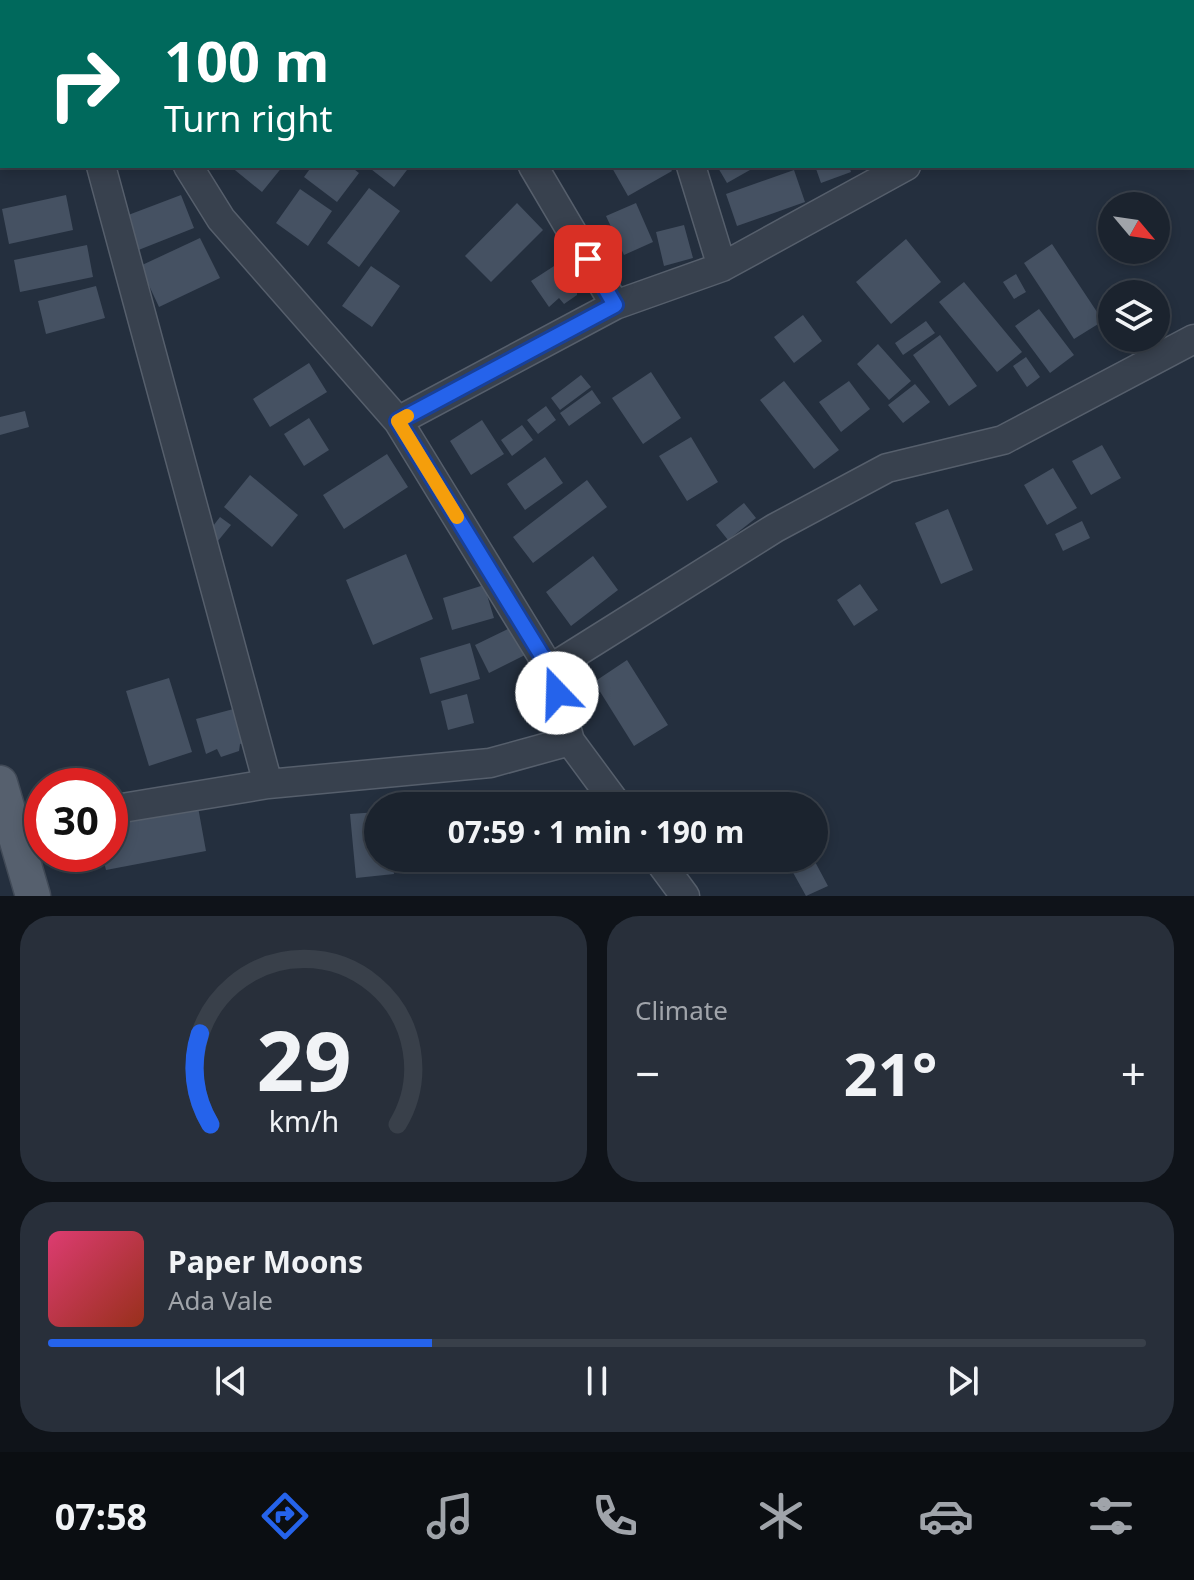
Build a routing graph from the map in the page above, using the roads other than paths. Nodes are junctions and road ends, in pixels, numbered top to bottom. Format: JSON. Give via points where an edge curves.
{"nodes":[{"id":1,"x":102,"y":168,"type":"edge"},
{"id":2,"x":189,"y":168,"type":"edge"},
{"id":3,"x":534,"y":168,"type":"edge"},
{"id":4,"x":692,"y":168,"type":"edge"},
{"id":5,"x":902,"y":168,"type":"edge"},
{"id":6,"x":722,"y":267,"type":"junction"},
{"id":7,"x":615,"y":305,"type":"junction"},
{"id":8,"x":1194,"y":339,"type":"edge"},
{"id":9,"x":398,"y":421,"type":"junction"},
{"id":10,"x":550,"y":669,"type":"junction"},
{"id":11,"x":570,"y":741,"type":"junction"},
{"id":12,"x":0,"y":783,"type":"edge"},
{"id":13,"x":268,"y":784,"type":"junction"},
{"id":14,"x":608,"y":792,"type":"edge"},
{"id":15,"x":128,"y":807,"type":"edge"},
{"id":16,"x":24,"y":819,"type":"edge"},
{"id":17,"x":31,"y":872,"type":"edge"},
{"id":18,"x":667,"y":872,"type":"edge"},
{"id":19,"x":33,"y":896,"type":"edge"},
{"id":20,"x":685,"y":896,"type":"edge"}],
"edges":[{"from":1,"to":13,"type":"street"},
{"from":2,"to":9,"type":"street","via":[[221,219]]},
{"from":3,"to":7,"type":"street"},
{"from":4,"to":6,"type":"street"},
{"from":5,"to":6,"type":"street"},
{"from":6,"to":7,"type":"street"},
{"from":7,"to":9,"type":"street"},
{"from":8,"to":10,"type":"street","via":[[1003,440],[887,468],[775,528]]},
{"from":9,"to":10,"type":"street"},
{"from":10,"to":11,"type":"street"},
{"from":11,"to":13,"type":"street","via":[[490,763]]},
{"from":11,"to":14,"type":"street"},
{"from":12,"to":16,"type":"main road"},
{"from":13,"to":15,"type":"street"},
{"from":17,"to":19,"type":"main road"},
{"from":18,"to":20,"type":"street"}]}
